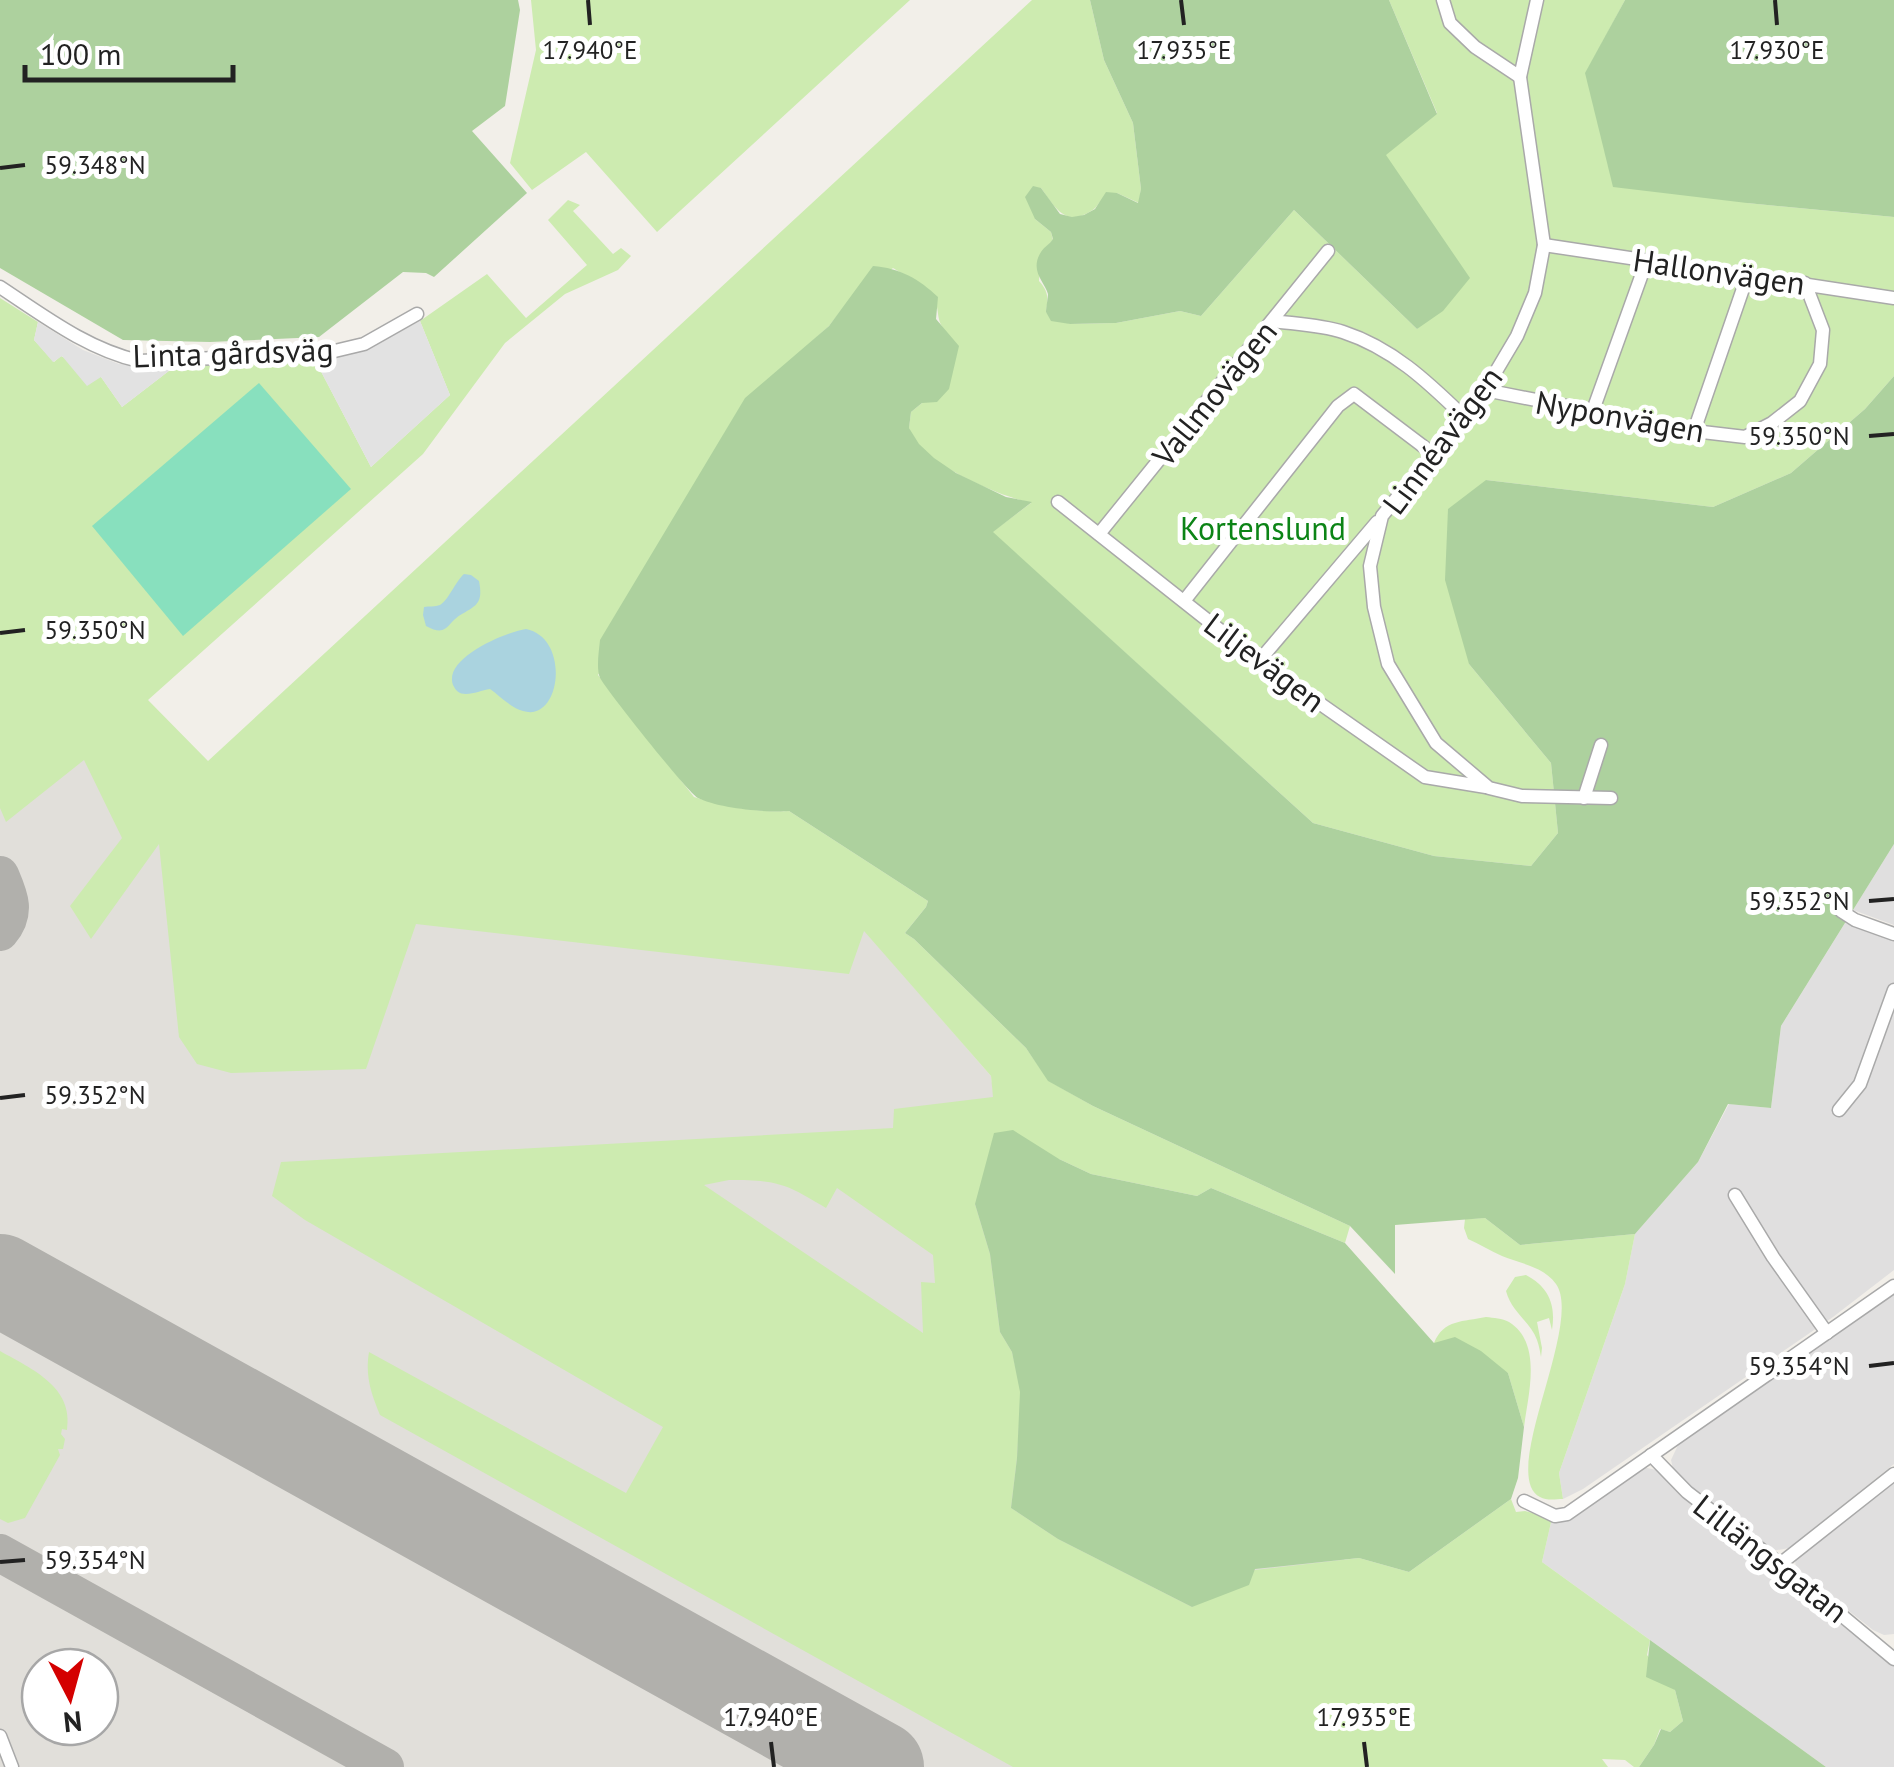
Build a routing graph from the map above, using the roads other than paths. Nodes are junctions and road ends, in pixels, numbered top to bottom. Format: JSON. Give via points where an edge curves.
{"nodes":[{"id":1,"x":1444,"y":0,"type":"edge"},
{"id":2,"x":1537,"y":0,"type":"edge"},
{"id":3,"x":1520,"y":77,"type":"junction"},
{"id":4,"x":1544,"y":245,"type":"junction"},
{"id":5,"x":1328,"y":251,"type":"dead end"},
{"id":6,"x":1647,"y":260,"type":"junction"},
{"id":7,"x":1748,"y":276,"type":"junction"},
{"id":8,"x":1805,"y":283,"type":"junction"},
{"id":9,"x":0,"y":287,"type":"edge"},
{"id":10,"x":1894,"y":298,"type":"edge"},
{"id":11,"x":417,"y":314,"type":"dead end"},
{"id":12,"x":1274,"y":321,"type":"junction"},
{"id":13,"x":1484,"y":390,"type":"junction"},
{"id":14,"x":1592,"y":412,"type":"junction"},
{"id":15,"x":1463,"y":416,"type":"junction"},
{"id":16,"x":1694,"y":431,"type":"junction"},
{"id":17,"x":1432,"y":453,"type":"junction"},
{"id":18,"x":1058,"y":502,"type":"dead end"},
{"id":19,"x":1382,"y":516,"type":"junction"},
{"id":20,"x":1098,"y":534,"type":"junction"},
{"id":21,"x":1184,"y":601,"type":"junction"},
{"id":22,"x":1259,"y":661,"type":"junction"},
{"id":23,"x":1601,"y":745,"type":"dead end"},
{"id":24,"x":1488,"y":788,"type":"junction"},
{"id":25,"x":1584,"y":798,"type":"junction"},
{"id":26,"x":1611,"y":798,"type":"dead end"},
{"id":27,"x":1841,"y":911,"type":"dead end"},
{"id":28,"x":1894,"y":934,"type":"edge"},
{"id":29,"x":1894,"y":990,"type":"edge"},
{"id":30,"x":1839,"y":1110,"type":"dead end"},
{"id":31,"x":1735,"y":1195,"type":"dead end"},
{"id":32,"x":1894,"y":1286,"type":"edge"},
{"id":33,"x":1827,"y":1333,"type":"junction"},
{"id":34,"x":1651,"y":1455,"type":"junction"},
{"id":35,"x":1894,"y":1474,"type":"edge"},
{"id":36,"x":1524,"y":1501,"type":"dead end"},
{"id":37,"x":1780,"y":1564,"type":"junction"},
{"id":38,"x":1891,"y":1652,"type":"edge"},
{"id":39,"x":0,"y":1736,"type":"edge"},
{"id":40,"x":12,"y":1767,"type":"edge"}],
"edges":[{"from":1,"to":3,"type":"street","via":[[1450,23]]},
{"from":2,"to":3,"type":"street","name":"Linnéavägen"},
{"from":3,"to":4,"type":"street","name":"Linnéavägen"},
{"from":4,"to":6,"type":"street","name":"Hallonvägen"},
{"from":4,"to":13,"type":"street","name":"Linnéavägen","via":[[1535,294]]},
{"from":5,"to":12,"type":"street","name":"Vallmovägen"},
{"from":6,"to":7,"type":"street","name":"Hallonvägen"},
{"from":6,"to":14,"type":"street"},
{"from":7,"to":8,"type":"street","name":"Hallonvägen"},
{"from":7,"to":16,"type":"street"},
{"from":8,"to":10,"type":"street","name":"Hallonvägen"},
{"from":8,"to":16,"type":"street","name":"Nyponvägen","via":[[1822,330],[1820,364],[1800,401],[1746,437]]},
{"from":9,"to":11,"type":"street","name":"Linta gårdsväg","via":[[63,329],[139,361],[322,354],[364,344]]},
{"from":12,"to":15,"type":"street","via":[[1340,330],[1379,346],[1423,376]]},
{"from":12,"to":20,"type":"street","name":"Vallmovägen"},
{"from":13,"to":14,"type":"street","name":"Nyponvägen"},
{"from":13,"to":15,"type":"street","name":"Linnéavägen"},
{"from":14,"to":16,"type":"street","name":"Nyponvägen"},
{"from":15,"to":17,"type":"street","name":"Linnéavägen"},
{"from":17,"to":19,"type":"street","name":"Linnéavägen"},
{"from":17,"to":21,"type":"street","via":[[1354,394]]},
{"from":18,"to":20,"type":"street","name":"Liljevägen"},
{"from":19,"to":22,"type":"street"},
{"from":19,"to":24,"type":"street","name":"Linnéavägen","via":[[1370,566],[1388,664],[1436,743]]},
{"from":20,"to":21,"type":"street","name":"Liljevägen"},
{"from":21,"to":22,"type":"street","name":"Liljevägen"},
{"from":22,"to":24,"type":"street","name":"Liljevägen","via":[[1425,777]]},
{"from":23,"to":25,"type":"street"},
{"from":24,"to":25,"type":"street"},
{"from":25,"to":26,"type":"street"},
{"from":27,"to":28,"type":"street"},
{"from":29,"to":30,"type":"street","via":[[1860,1084]]},
{"from":31,"to":33,"type":"street"},
{"from":32,"to":33,"type":"street"},
{"from":33,"to":34,"type":"street"},
{"from":34,"to":36,"type":"street","via":[[1567,1514],[1555,1516]]},
{"from":34,"to":37,"type":"street","name":"Lillängsgatan","via":[[1687,1492]]},
{"from":35,"to":37,"type":"street"},
{"from":37,"to":38,"type":"street","name":"Lillängsgatan"},
{"from":39,"to":40,"type":"street"}]}
